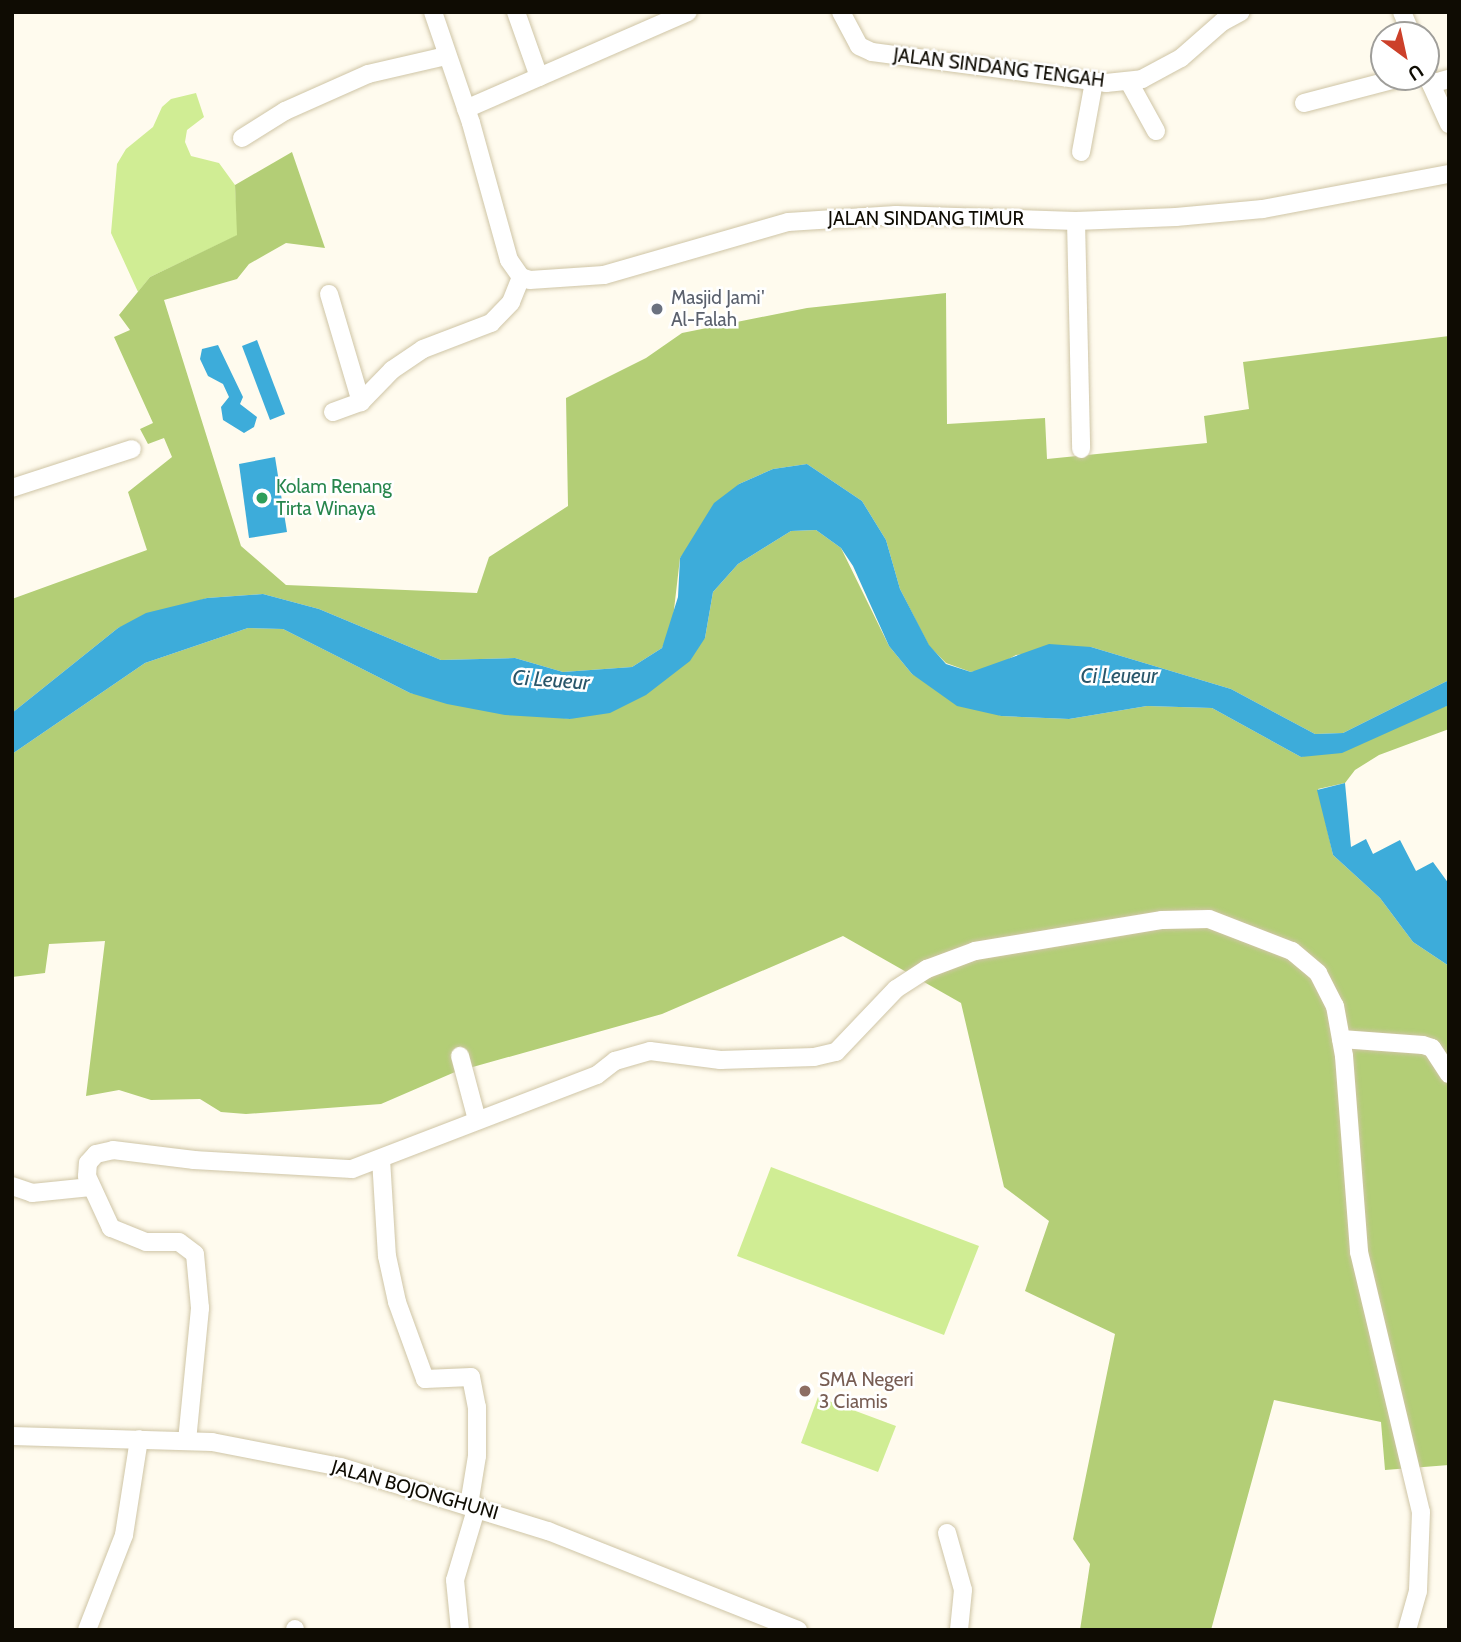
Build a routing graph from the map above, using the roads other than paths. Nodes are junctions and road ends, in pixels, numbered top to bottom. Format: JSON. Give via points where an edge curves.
{"nodes":[{"id":1,"x":433,"y":12,"type":"edge"},
{"id":2,"x":516,"y":12,"type":"edge"},
{"id":3,"x":688,"y":12,"type":"edge"},
{"id":4,"x":841,"y":12,"type":"edge"},
{"id":5,"x":1241,"y":12,"type":"edge"},
{"id":6,"x":446,"y":56,"type":"junction"},
{"id":7,"x":539,"y":77,"type":"junction"},
{"id":8,"x":1094,"y":82,"type":"junction"},
{"id":9,"x":1129,"y":82,"type":"junction"},
{"id":10,"x":1370,"y":86,"type":"edge"},
{"id":11,"x":1439,"y":91,"type":"edge"},
{"id":12,"x":1304,"y":103,"type":"dead end"},
{"id":13,"x":466,"y":109,"type":"junction"},
{"id":14,"x":1449,"y":124,"type":"edge"},
{"id":15,"x":1156,"y":131,"type":"dead end"},
{"id":16,"x":242,"y":138,"type":"dead end"},
{"id":17,"x":1081,"y":152,"type":"dead end"},
{"id":18,"x":1449,"y":174,"type":"edge"},
{"id":19,"x":1076,"y":221,"type":"junction"},
{"id":20,"x":521,"y":277,"type":"junction"},
{"id":21,"x":329,"y":294,"type":"dead end"},
{"id":22,"x":361,"y":402,"type":"junction"},
{"id":23,"x":333,"y":412,"type":"dead end"},
{"id":24,"x":132,"y":449,"type":"dead end"},
{"id":25,"x":1081,"y":449,"type":"dead end"},
{"id":26,"x":12,"y":488,"type":"edge"},
{"id":27,"x":1341,"y":1039,"type":"junction"},
{"id":28,"x":460,"y":1056,"type":"dead end"},
{"id":29,"x":1449,"y":1074,"type":"edge"},
{"id":30,"x":477,"y":1120,"type":"junction"},
{"id":31,"x":381,"y":1158,"type":"junction"},
{"id":32,"x":12,"y":1186,"type":"edge"},
{"id":33,"x":91,"y":1188,"type":"junction"},
{"id":34,"x":12,"y":1436,"type":"edge"},
{"id":35,"x":139,"y":1439,"type":"junction"},
{"id":36,"x":187,"y":1441,"type":"junction"},
{"id":37,"x":473,"y":1506,"type":"junction"},
{"id":38,"x":947,"y":1533,"type":"dead end"},
{"id":39,"x":87,"y":1630,"type":"edge"},
{"id":40,"x":460,"y":1630,"type":"edge"},
{"id":41,"x":798,"y":1630,"type":"edge"},
{"id":42,"x":959,"y":1630,"type":"edge"},
{"id":43,"x":1407,"y":1630,"type":"edge"}],
"edges":[{"from":1,"to":6,"type":"street"},
{"from":2,"to":7,"type":"street"},
{"from":3,"to":7,"type":"street"},
{"from":4,"to":8,"type":"street","name":"JALAN SINDANG TENGAH","via":[[859,46],[872,52]]},
{"from":5,"to":9,"type":"street","name":"JALAN SINDANG TENGAH","via":[[1222,22],[1181,58]]},
{"from":6,"to":13,"type":"street"},
{"from":6,"to":16,"type":"street","via":[[368,74],[285,111]]},
{"from":7,"to":13,"type":"street"},
{"from":8,"to":9,"type":"street","name":"JALAN SINDANG TENGAH"},
{"from":8,"to":17,"type":"street"},
{"from":9,"to":15,"type":"street"},
{"from":10,"to":12,"type":"street"},
{"from":11,"to":14,"type":"street"},
{"from":13,"to":20,"type":"street","via":[[509,260]]},
{"from":18,"to":19,"type":"street","name":"JALAN SINDANG TIMUR","via":[[1263,209]]},
{"from":19,"to":20,"type":"street","name":"JALAN SINDANG TIMUR","via":[[896,215],[788,222],[604,275]]},
{"from":19,"to":25,"type":"street"},
{"from":20,"to":22,"type":"street","via":[[501,315],[408,358]]},
{"from":21,"to":22,"type":"street"},
{"from":22,"to":23,"type":"street"},
{"from":24,"to":26,"type":"street"},
{"from":27,"to":29,"type":"street","via":[[1423,1045],[1432,1048]]},
{"from":27,"to":30,"type":"street","via":[[1327,988],[1292,951],[1209,919],[1162,920],[992,947],[943,961],[896,989],[845,1046],[825,1056],[720,1060],[650,1051]]},
{"from":27,"to":43,"type":"street","via":[[1359,1252],[1421,1512],[1418,1591]]},
{"from":28,"to":30,"type":"street"},
{"from":30,"to":31,"type":"street"},
{"from":31,"to":33,"type":"street","via":[[352,1169],[194,1160],[113,1150],[90,1158],[87,1176]]},
{"from":31,"to":37,"type":"street","via":[[387,1256],[397,1302],[425,1379],[471,1377],[477,1407]]},
{"from":32,"to":33,"type":"street","via":[[32,1193]]},
{"from":33,"to":36,"type":"street","via":[[111,1228],[146,1242],[179,1242],[195,1255],[199,1319]]},
{"from":34,"to":35,"type":"street","name":"JALAN BOJONGHUNI"},
{"from":35,"to":36,"type":"street","name":"JALAN BOJONGHUNI"},
{"from":35,"to":39,"type":"street","via":[[124,1535]]},
{"from":36,"to":37,"type":"street","name":"JALAN BOJONGHUNI","via":[[341,1467]]},
{"from":37,"to":40,"type":"street","via":[[455,1580]]},
{"from":37,"to":41,"type":"street","name":"JALAN BOJONGHUNI"},
{"from":38,"to":42,"type":"street","via":[[963,1590]]}]}
